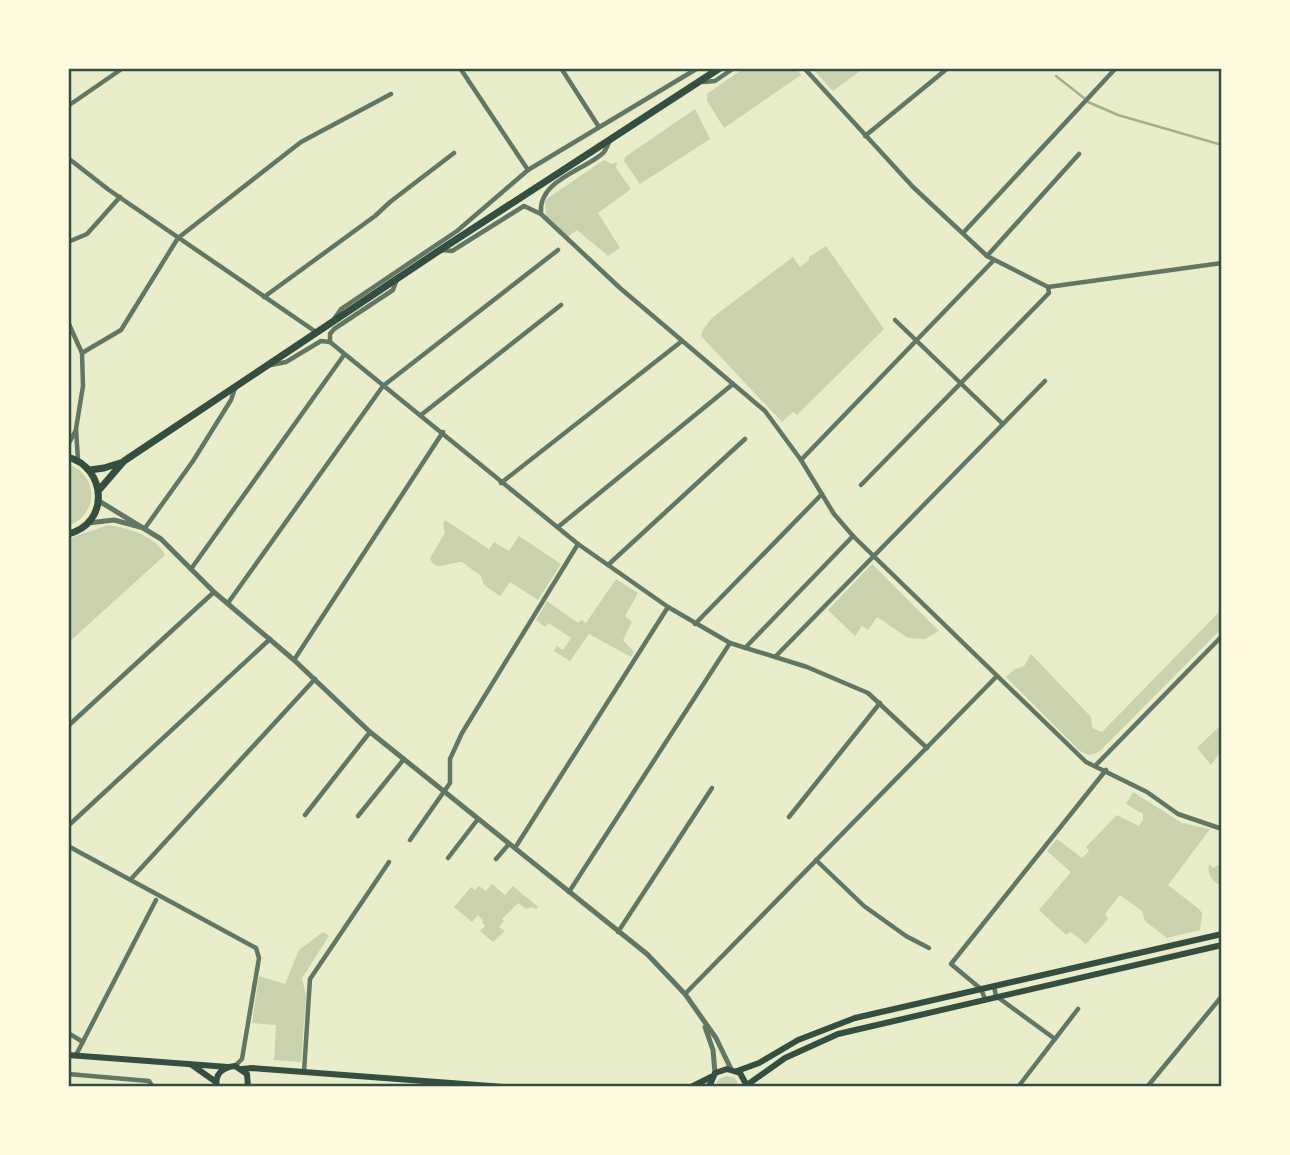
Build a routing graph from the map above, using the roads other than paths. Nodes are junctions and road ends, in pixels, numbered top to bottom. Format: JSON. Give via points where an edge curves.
{"nodes":[{"id":1,"x":123,"y":68,"type":"edge"},
{"id":2,"x":460,"y":68,"type":"edge"},
{"id":3,"x":561,"y":68,"type":"edge"},
{"id":4,"x":698,"y":68,"type":"edge"},
{"id":5,"x":720,"y":68,"type":"edge"},
{"id":6,"x":734,"y":68,"type":"edge"},
{"id":7,"x":804,"y":68,"type":"edge"},
{"id":8,"x":948,"y":68,"type":"edge"},
{"id":9,"x":1116,"y":68,"type":"edge"},
{"id":10,"x":699,"y":82,"type":"junction"},
{"id":11,"x":391,"y":94,"type":"dead end"},
{"id":12,"x":68,"y":106,"type":"edge"},
{"id":13,"x":599,"y":127,"type":"junction"},
{"id":14,"x":865,"y":136,"type":"junction"},
{"id":15,"x":611,"y":139,"type":"junction"},
{"id":16,"x":454,"y":153,"type":"dead end"},
{"id":17,"x":1079,"y":154,"type":"dead end"},
{"id":18,"x":68,"y":158,"type":"edge"},
{"id":19,"x":528,"y":170,"type":"junction"},
{"id":20,"x":120,"y":197,"type":"junction"},
{"id":21,"x":541,"y":214,"type":"junction"},
{"id":22,"x":963,"y":233,"type":"junction"},
{"id":23,"x":178,"y":237,"type":"junction"},
{"id":24,"x":68,"y":242,"type":"edge"},
{"id":25,"x":440,"y":250,"type":"junction"},
{"id":26,"x":558,"y":250,"type":"dead end"},
{"id":27,"x":987,"y":256,"type":"junction"},
{"id":28,"x":994,"y":260,"type":"junction"},
{"id":29,"x":1222,"y":263,"type":"edge"},
{"id":30,"x":398,"y":278,"type":"junction"},
{"id":31,"x":1048,"y":287,"type":"junction"},
{"id":32,"x":264,"y":296,"type":"junction"},
{"id":33,"x":561,"y":305,"type":"dead end"},
{"id":34,"x":895,"y":320,"type":"dead end"},
{"id":35,"x":68,"y":322,"type":"edge"},
{"id":36,"x":332,"y":322,"type":"junction"},
{"id":37,"x":317,"y":332,"type":"junction"},
{"id":38,"x":682,"y":341,"type":"junction"},
{"id":39,"x":915,"y":341,"type":"junction"},
{"id":40,"x":330,"y":342,"type":"junction"},
{"id":41,"x":82,"y":353,"type":"junction"},
{"id":42,"x":344,"y":355,"type":"junction"},
{"id":43,"x":264,"y":367,"type":"junction"},
{"id":44,"x":1045,"y":381,"type":"dead end"},
{"id":45,"x":961,"y":383,"type":"junction"},
{"id":46,"x":733,"y":384,"type":"junction"},
{"id":47,"x":383,"y":386,"type":"junction"},
{"id":48,"x":236,"y":387,"type":"junction"},
{"id":49,"x":421,"y":415,"type":"junction"},
{"id":50,"x":1003,"y":424,"type":"junction"},
{"id":51,"x":76,"y":429,"type":"junction"},
{"id":52,"x":68,"y":430,"type":"edge"},
{"id":53,"x":443,"y":432,"type":"junction"},
{"id":54,"x":72,"y":437,"type":"junction"},
{"id":55,"x":745,"y":439,"type":"dead end"},
{"id":56,"x":68,"y":445,"type":"edge"},
{"id":57,"x":68,"y":457,"type":"edge"},
{"id":58,"x":78,"y":460,"type":"junction"},
{"id":59,"x":801,"y":460,"type":"junction"},
{"id":60,"x":124,"y":461,"type":"junction"},
{"id":61,"x":90,"y":470,"type":"junction"},
{"id":62,"x":501,"y":483,"type":"junction"},
{"id":63,"x":861,"y":485,"type":"dead end"},
{"id":64,"x":99,"y":490,"type":"junction"},
{"id":65,"x":822,"y":494,"type":"junction"},
{"id":66,"x":99,"y":501,"type":"junction"},
{"id":67,"x":88,"y":523,"type":"junction"},
{"id":68,"x":558,"y":527,"type":"junction"},
{"id":69,"x":145,"y":528,"type":"junction"},
{"id":70,"x":68,"y":534,"type":"edge"},
{"id":71,"x":853,"y":536,"type":"junction"},
{"id":72,"x":578,"y":544,"type":"junction"},
{"id":73,"x":873,"y":557,"type":"junction"},
{"id":74,"x":608,"y":565,"type":"junction"},
{"id":75,"x":191,"y":570,"type":"junction"},
{"id":76,"x":214,"y":592,"type":"junction"},
{"id":77,"x":228,"y":603,"type":"junction"},
{"id":78,"x":668,"y":607,"type":"junction"},
{"id":79,"x":695,"y":624,"type":"junction"},
{"id":80,"x":1222,"y":636,"type":"edge"},
{"id":81,"x":270,"y":639,"type":"junction"},
{"id":82,"x":730,"y":643,"type":"junction"},
{"id":83,"x":745,"y":648,"type":"junction"},
{"id":84,"x":775,"y":657,"type":"junction"},
{"id":85,"x":294,"y":660,"type":"junction"},
{"id":86,"x":996,"y":677,"type":"junction"},
{"id":87,"x":314,"y":679,"type":"junction"},
{"id":88,"x":880,"y":703,"type":"junction"},
{"id":89,"x":68,"y":726,"type":"edge"},
{"id":90,"x":370,"y":732,"type":"junction"},
{"id":91,"x":927,"y":748,"type":"junction"},
{"id":92,"x":404,"y":760,"type":"junction"},
{"id":93,"x":1095,"y":765,"type":"junction"},
{"id":94,"x":1107,"y":770,"type":"junction"},
{"id":95,"x":712,"y":788,"type":"dead end"},
{"id":96,"x":443,"y":790,"type":"junction"},
{"id":97,"x":305,"y":815,"type":"dead end"},
{"id":98,"x":358,"y":816,"type":"dead end"},
{"id":99,"x":789,"y":817,"type":"dead end"},
{"id":100,"x":478,"y":819,"type":"junction"},
{"id":101,"x":68,"y":826,"type":"edge"},
{"id":102,"x":1222,"y":829,"type":"edge"},
{"id":103,"x":410,"y":840,"type":"dead end"},
{"id":104,"x":68,"y":846,"type":"edge"},
{"id":105,"x":512,"y":846,"type":"junction"},
{"id":106,"x":448,"y":858,"type":"dead end"},
{"id":107,"x":496,"y":859,"type":"dead end"},
{"id":108,"x":816,"y":860,"type":"junction"},
{"id":109,"x":389,"y":862,"type":"dead end"},
{"id":110,"x":131,"y":879,"type":"junction"},
{"id":111,"x":569,"y":892,"type":"junction"},
{"id":112,"x":156,"y":900,"type":"dead end"},
{"id":113,"x":618,"y":932,"type":"junction"},
{"id":114,"x":1222,"y":934,"type":"edge"},
{"id":115,"x":1222,"y":945,"type":"edge"},
{"id":116,"x":929,"y":948,"type":"dead end"},
{"id":117,"x":994,"y":986,"type":"junction"},
{"id":118,"x":981,"y":989,"type":"junction"},
{"id":119,"x":685,"y":994,"type":"junction"},
{"id":120,"x":996,"y":996,"type":"junction"},
{"id":121,"x":1222,"y":996,"type":"edge"},
{"id":122,"x":985,"y":999,"type":"junction"},
{"id":123,"x":1078,"y":1009,"type":"dead end"},
{"id":124,"x":703,"y":1020,"type":"junction"},
{"id":125,"x":68,"y":1033,"type":"edge"},
{"id":126,"x":1055,"y":1039,"type":"junction"},
{"id":127,"x":83,"y":1042,"type":"junction"},
{"id":128,"x":72,"y":1056,"type":"edge"},
{"id":129,"x":189,"y":1063,"type":"junction"},
{"id":130,"x":235,"y":1067,"type":"junction"},
{"id":131,"x":268,"y":1070,"type":"junction"},
{"id":132,"x":734,"y":1070,"type":"junction"},
{"id":133,"x":304,"y":1072,"type":"junction"},
{"id":134,"x":68,"y":1074,"type":"edge"},
{"id":135,"x":714,"y":1074,"type":"junction"},
{"id":136,"x":384,"y":1077,"type":"junction"},
{"id":137,"x":249,"y":1084,"type":"edge"},
{"id":138,"x":217,"y":1085,"type":"edge"},
{"id":139,"x":448,"y":1085,"type":"edge"},
{"id":140,"x":747,"y":1086,"type":"edge"},
{"id":141,"x":153,"y":1087,"type":"edge"},
{"id":142,"x":384,"y":1087,"type":"edge"},
{"id":143,"x":501,"y":1087,"type":"edge"},
{"id":144,"x":691,"y":1087,"type":"edge"},
{"id":145,"x":709,"y":1087,"type":"edge"},
{"id":146,"x":1018,"y":1087,"type":"edge"},
{"id":147,"x":1147,"y":1087,"type":"edge"}],
"edges":[{"from":1,"to":12,"type":"street"},
{"from":2,"to":19,"type":"street"},
{"from":3,"to":13,"type":"street"},
{"from":4,"to":13,"type":"street"},
{"from":5,"to":10,"type":"main road"},
{"from":6,"to":10,"type":"street","via":[[715,80]]},
{"from":7,"to":14,"type":"street"},
{"from":8,"to":14,"type":"street"},
{"from":9,"to":22,"type":"street"},
{"from":10,"to":15,"type":"main road"},
{"from":11,"to":23,"type":"street","via":[[301,142]]},
{"from":13,"to":19,"type":"street"},
{"from":14,"to":22,"type":"street"},
{"from":15,"to":21,"type":"street","via":[[604,153],[548,190],[540,203]]},
{"from":15,"to":25,"type":"main road"},
{"from":16,"to":32,"type":"street"},
{"from":17,"to":27,"type":"street"},
{"from":18,"to":20,"type":"street"},
{"from":19,"to":36,"type":"street","via":[[457,230],[341,309]]},
{"from":20,"to":23,"type":"street"},
{"from":20,"to":24,"type":"street","via":[[87,234]]},
{"from":21,"to":25,"type":"street","via":[[524,206],[452,251]]},
{"from":21,"to":38,"type":"street"},
{"from":22,"to":27,"type":"street"},
{"from":23,"to":32,"type":"street"},
{"from":23,"to":41,"type":"street","via":[[121,330]]},
{"from":25,"to":30,"type":"main road"},
{"from":26,"to":47,"type":"street"},
{"from":27,"to":28,"type":"street"},
{"from":28,"to":31,"type":"street"},
{"from":28,"to":39,"type":"street"},
{"from":29,"to":31,"type":"street"},
{"from":30,"to":36,"type":"main road"},
{"from":30,"to":40,"type":"street","via":[[393,290],[334,329]]},
{"from":31,"to":45,"type":"street","via":[[1049,293]]},
{"from":32,"to":37,"type":"street"},
{"from":33,"to":49,"type":"street"},
{"from":34,"to":39,"type":"street"},
{"from":35,"to":41,"type":"street"},
{"from":36,"to":37,"type":"main road"},
{"from":37,"to":43,"type":"main road"},
{"from":38,"to":46,"type":"street"},
{"from":38,"to":62,"type":"street"},
{"from":39,"to":45,"type":"street"},
{"from":39,"to":59,"type":"street"},
{"from":40,"to":42,"type":"street"},
{"from":40,"to":43,"type":"street","via":[[321,341],[286,362]]},
{"from":41,"to":51,"type":"street","via":[[83,386]]},
{"from":42,"to":47,"type":"street"},
{"from":42,"to":75,"type":"street"},
{"from":43,"to":48,"type":"main road"},
{"from":44,"to":50,"type":"street"},
{"from":45,"to":50,"type":"street"},
{"from":45,"to":63,"type":"street"},
{"from":46,"to":59,"type":"street","via":[[765,411]]},
{"from":46,"to":68,"type":"street"},
{"from":47,"to":49,"type":"street"},
{"from":47,"to":77,"type":"street"},
{"from":48,"to":60,"type":"main road"},
{"from":48,"to":69,"type":"street","via":[[193,461]]},
{"from":49,"to":53,"type":"street"},
{"from":50,"to":73,"type":"street"},
{"from":51,"to":54,"type":"street"},
{"from":51,"to":58,"type":"street"},
{"from":52,"to":54,"type":"street"},
{"from":53,"to":62,"type":"street"},
{"from":53,"to":85,"type":"street"},
{"from":54,"to":56,"type":"street"},
{"from":55,"to":74,"type":"street"},
{"from":57,"to":58,"type":"main road"},
{"from":58,"to":61,"type":"main road"},
{"from":59,"to":65,"type":"street"},
{"from":60,"to":61,"type":"main road"},
{"from":60,"to":64,"type":"main road"},
{"from":61,"to":64,"type":"main road"},
{"from":62,"to":68,"type":"street"},
{"from":64,"to":66,"type":"main road"},
{"from":65,"to":71,"type":"street"},
{"from":65,"to":79,"type":"street"},
{"from":66,"to":67,"type":"main road"},
{"from":66,"to":69,"type":"street"},
{"from":67,"to":69,"type":"street","via":[[114,520]]},
{"from":67,"to":70,"type":"main road"},
{"from":68,"to":72,"type":"street"},
{"from":69,"to":75,"type":"street"},
{"from":71,"to":73,"type":"street"},
{"from":71,"to":83,"type":"street"},
{"from":72,"to":74,"type":"street"},
{"from":72,"to":96,"type":"street","via":[[462,733],[450,759],[450,783]]},
{"from":73,"to":84,"type":"street"},
{"from":73,"to":86,"type":"street"},
{"from":74,"to":78,"type":"street"},
{"from":75,"to":76,"type":"street"},
{"from":76,"to":77,"type":"street"},
{"from":76,"to":89,"type":"street"},
{"from":77,"to":81,"type":"street"},
{"from":78,"to":79,"type":"street"},
{"from":78,"to":105,"type":"street"},
{"from":79,"to":82,"type":"street"},
{"from":80,"to":93,"type":"street"},
{"from":81,"to":85,"type":"street"},
{"from":81,"to":101,"type":"street"},
{"from":82,"to":83,"type":"street"},
{"from":82,"to":111,"type":"street"},
{"from":83,"to":84,"type":"street"},
{"from":84,"to":88,"type":"street","via":[[867,692]]},
{"from":85,"to":87,"type":"street"},
{"from":86,"to":91,"type":"street"},
{"from":86,"to":93,"type":"street","via":[[1086,762]]},
{"from":87,"to":90,"type":"street"},
{"from":87,"to":110,"type":"street"},
{"from":88,"to":91,"type":"street"},
{"from":88,"to":99,"type":"street"},
{"from":90,"to":92,"type":"street"},
{"from":90,"to":97,"type":"street"},
{"from":91,"to":108,"type":"street"},
{"from":92,"to":96,"type":"street"},
{"from":92,"to":98,"type":"street"},
{"from":93,"to":94,"type":"street"},
{"from":94,"to":102,"type":"street","via":[[1178,814]]},
{"from":94,"to":118,"type":"street","via":[[951,964]]},
{"from":95,"to":113,"type":"street"},
{"from":96,"to":100,"type":"street"},
{"from":96,"to":103,"type":"street"},
{"from":100,"to":105,"type":"street"},
{"from":100,"to":106,"type":"street"},
{"from":104,"to":110,"type":"street"},
{"from":105,"to":107,"type":"street"},
{"from":105,"to":111,"type":"street"},
{"from":108,"to":116,"type":"street","via":[[864,906]]},
{"from":108,"to":119,"type":"street"},
{"from":109,"to":133,"type":"street","via":[[310,979]]},
{"from":110,"to":130,"type":"street","via":[[257,948],[242,1059]]},
{"from":111,"to":113,"type":"street"},
{"from":112,"to":127,"type":"street"},
{"from":113,"to":119,"type":"street","via":[[647,954]]},
{"from":114,"to":117,"type":"main road"},
{"from":115,"to":120,"type":"main road"},
{"from":117,"to":118,"type":"main road"},
{"from":117,"to":120,"type":"street"},
{"from":118,"to":122,"type":"street"},
{"from":118,"to":132,"type":"main road","via":[[835,1024],[759,1063]]},
{"from":119,"to":124,"type":"street"},
{"from":120,"to":122,"type":"main road"},
{"from":120,"to":126,"type":"street"},
{"from":121,"to":147,"type":"street"},
{"from":122,"to":140,"type":"main road","via":[[838,1034],[785,1058]]},
{"from":123,"to":126,"type":"street"},
{"from":124,"to":132,"type":"street"},
{"from":124,"to":135,"type":"street","via":[[713,1049]]},
{"from":125,"to":127,"type":"street"},
{"from":126,"to":146,"type":"street"},
{"from":127,"to":128,"type":"street"},
{"from":128,"to":129,"type":"main road"},
{"from":129,"to":130,"type":"main road"},
{"from":129,"to":138,"type":"main road"},
{"from":130,"to":131,"type":"main road"},
{"from":130,"to":137,"type":"main road"},
{"from":130,"to":138,"type":"main road","via":[[218,1075]]},
{"from":131,"to":133,"type":"main road"},
{"from":131,"to":137,"type":"main road"},
{"from":132,"to":135,"type":"main road"},
{"from":132,"to":140,"type":"main road"},
{"from":133,"to":136,"type":"main road"},
{"from":134,"to":141,"type":"street","via":[[149,1081]]},
{"from":135,"to":144,"type":"main road"},
{"from":135,"to":145,"type":"main road"},
{"from":136,"to":139,"type":"main road"},
{"from":136,"to":142,"type":"street"},
{"from":139,"to":143,"type":"main road"}]}
